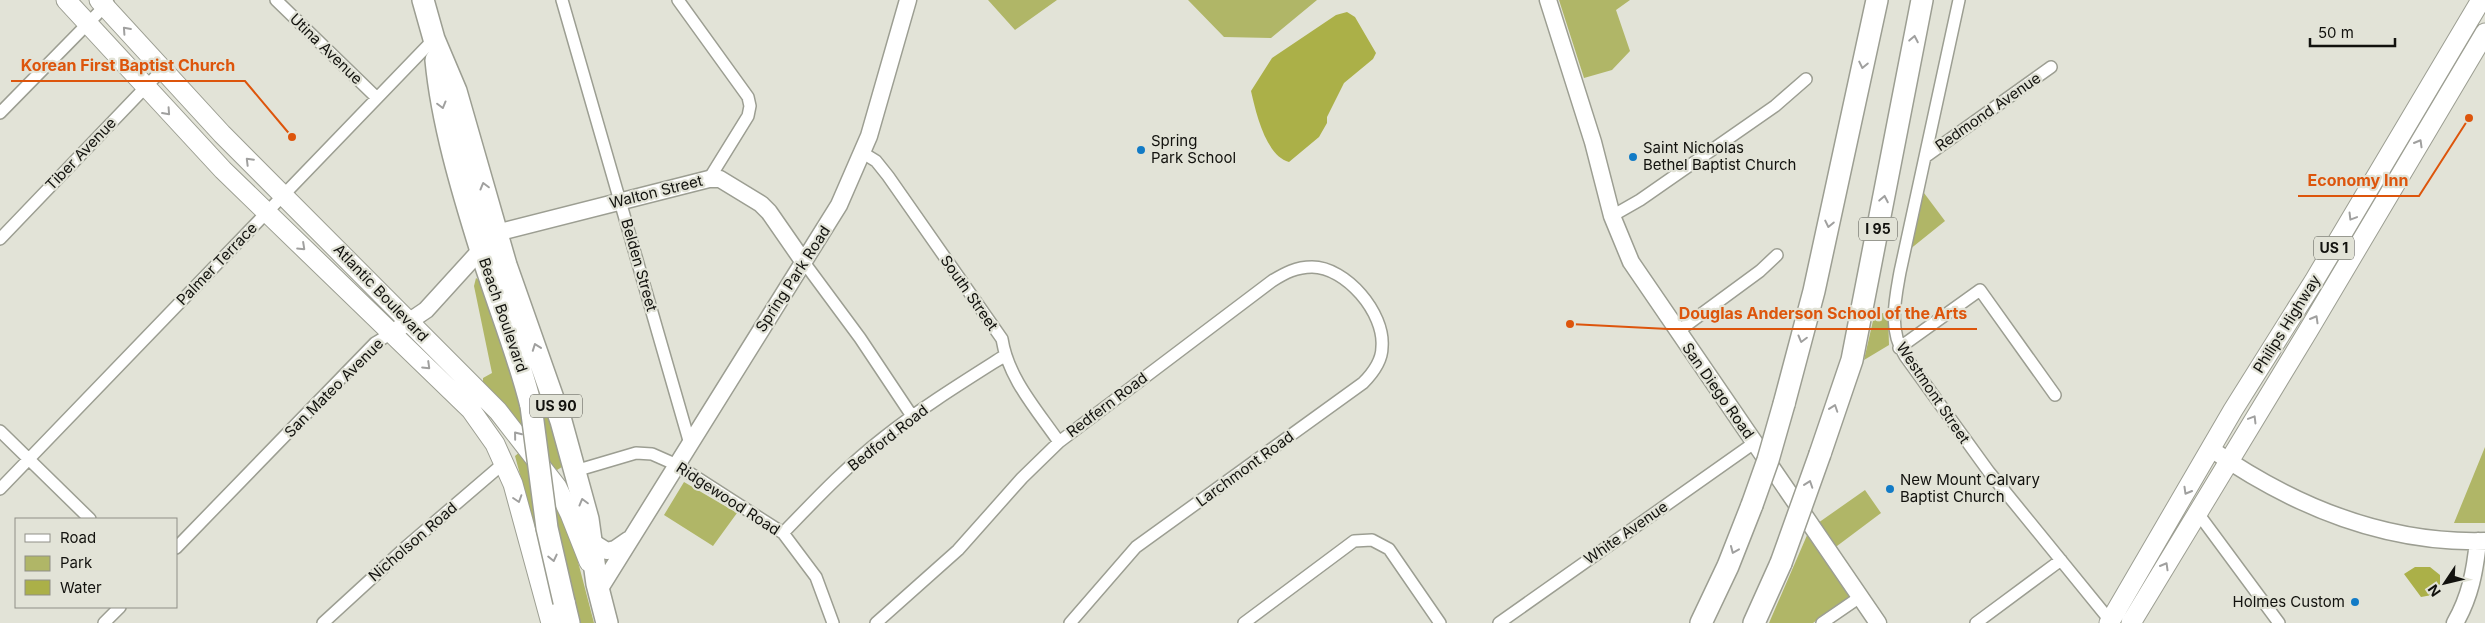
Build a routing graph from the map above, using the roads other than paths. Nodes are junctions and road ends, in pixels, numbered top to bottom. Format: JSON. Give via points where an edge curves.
{"nodes":[{"id":1,"x":66,"y":0,"type":"edge"},
{"id":2,"x":276,"y":0,"type":"edge"},
{"id":3,"x":423,"y":0,"type":"edge"},
{"id":4,"x":562,"y":0,"type":"edge"},
{"id":5,"x":678,"y":0,"type":"edge"},
{"id":6,"x":908,"y":0,"type":"edge"},
{"id":7,"x":1548,"y":0,"type":"edge"},
{"id":8,"x":1877,"y":0,"type":"edge"},
{"id":9,"x":1922,"y":0,"type":"edge"},
{"id":10,"x":1959,"y":0,"type":"edge"},
{"id":11,"x":2481,"y":0,"type":"edge"},
{"id":12,"x":105,"y":2,"type":"edge"},
{"id":13,"x":87,"y":24,"type":"junction"},
{"id":14,"x":2485,"y":33,"type":"edge"},
{"id":15,"x":434,"y":39,"type":"junction"},
{"id":16,"x":2051,"y":67,"type":"dead end"},
{"id":17,"x":162,"y":70,"type":"junction"},
{"id":18,"x":1806,"y":79,"type":"dead end"},
{"id":19,"x":145,"y":88,"type":"junction"},
{"id":20,"x":377,"y":98,"type":"junction"},
{"id":21,"x":0,"y":113,"type":"edge"},
{"id":22,"x":2413,"y":114,"type":"junction"},
{"id":23,"x":2430,"y":124,"type":"junction"},
{"id":24,"x":863,"y":153,"type":"junction"},
{"id":25,"x":1925,"y":157,"type":"junction"},
{"id":26,"x":709,"y":179,"type":"junction"},
{"id":27,"x":284,"y":195,"type":"junction"},
{"id":28,"x":620,"y":200,"type":"junction"},
{"id":29,"x":266,"y":213,"type":"junction"},
{"id":30,"x":1612,"y":216,"type":"junction"},
{"id":31,"x":496,"y":233,"type":"junction"},
{"id":32,"x":0,"y":239,"type":"edge"},
{"id":33,"x":481,"y":251,"type":"junction"},
{"id":34,"x":1777,"y":254,"type":"dead end"},
{"id":35,"x":803,"y":261,"type":"junction"},
{"id":36,"x":2314,"y":281,"type":"junction"},
{"id":37,"x":2332,"y":291,"type":"junction"},
{"id":38,"x":1367,"y":304,"type":"joint"},
{"id":39,"x":409,"y":322,"type":"junction"},
{"id":40,"x":392,"y":332,"type":"junction"},
{"id":41,"x":1677,"y":332,"type":"junction"},
{"id":42,"x":1900,"y":348,"type":"junction"},
{"id":43,"x":1004,"y":356,"type":"junction"},
{"id":44,"x":2054,"y":395,"type":"dead end"},
{"id":45,"x":912,"y":416,"type":"junction"},
{"id":46,"x":0,"y":431,"type":"edge"},
{"id":47,"x":1059,"y":442,"type":"junction"},
{"id":48,"x":1754,"y":442,"type":"junction"},
{"id":49,"x":690,"y":444,"type":"junction"},
{"id":50,"x":2211,"y":449,"type":"junction"},
{"id":51,"x":29,"y":459,"type":"junction"},
{"id":52,"x":2228,"y":461,"type":"junction"},
{"id":53,"x":505,"y":462,"type":"junction"},
{"id":54,"x":677,"y":465,"type":"junction"},
{"id":55,"x":575,"y":471,"type":"junction"},
{"id":56,"x":0,"y":489,"type":"edge"},
{"id":57,"x":2197,"y":512,"type":"junction"},
{"id":58,"x":89,"y":518,"type":"edge"},
{"id":59,"x":783,"y":533,"type":"junction"},
{"id":60,"x":583,"y":534,"type":"junction"},
{"id":61,"x":632,"y":537,"type":"junction"},
{"id":62,"x":2481,"y":541,"type":"edge"},
{"id":63,"x":178,"y":546,"type":"edge"},
{"id":64,"x":2061,"y":560,"type":"junction"},
{"id":65,"x":598,"y":587,"type":"junction"},
{"id":66,"x":1860,"y":597,"type":"junction"},
{"id":67,"x":119,"y":608,"type":"edge"},
{"id":68,"x":1077,"y":621,"type":"edge"},
{"id":69,"x":2111,"y":622,"type":"edge"},
{"id":70,"x":104,"y":623,"type":"edge"},
{"id":71,"x":324,"y":623,"type":"edge"},
{"id":72,"x":551,"y":623,"type":"edge"},
{"id":73,"x":569,"y":623,"type":"edge"},
{"id":74,"x":607,"y":623,"type":"edge"},
{"id":75,"x":833,"y":623,"type":"edge"},
{"id":76,"x":876,"y":623,"type":"edge"},
{"id":77,"x":1244,"y":623,"type":"edge"},
{"id":78,"x":1440,"y":623,"type":"edge"},
{"id":79,"x":1499,"y":623,"type":"edge"},
{"id":80,"x":1701,"y":623,"type":"edge"},
{"id":81,"x":1754,"y":623,"type":"edge"},
{"id":82,"x":1822,"y":623,"type":"edge"},
{"id":83,"x":1878,"y":623,"type":"edge"},
{"id":84,"x":1976,"y":623,"type":"edge"},
{"id":85,"x":2131,"y":623,"type":"edge"},
{"id":86,"x":2279,"y":623,"type":"edge"},
{"id":87,"x":2455,"y":623,"type":"edge"}],
"edges":[{"from":1,"to":13,"type":"main road","name":"Atlantic Boulevard"},
{"from":2,"to":20,"type":"street","name":"Utina Avenue"},
{"from":3,"to":15,"type":"highway","name":"Beach Boulevard","number":"US 90"},
{"from":4,"to":28,"type":"street","name":"Belden Street"},
{"from":5,"to":26,"type":"street","via":[[748,97],[750,106],[748,116]]},
{"from":6,"to":24,"type":"street","name":"Spring Park Road"},
{"from":7,"to":30,"type":"street","name":"San Diego Road","via":[[1593,142]]},
{"from":8,"to":80,"type":"highway","one_way":true,"bridge":true,"via":[[1814,292],[1784,404],[1752,505]]},
{"from":81,"to":9,"type":"highway","number":"I 95","one_way":true,"bridge":true,"via":[[1781,563],[1852,360]]},
{"from":10,"to":25,"type":"street","name":"Westmont Street"},
{"from":11,"to":22,"type":"main road","name":"Philips Highway","number":"US 1"},
{"from":12,"to":13,"type":"street"},
{"from":17,"to":12,"type":"main road","name":"Atlantic Boulevard","one_way":true},
{"from":13,"to":19,"type":"main road","name":"Atlantic Boulevard"},
{"from":13,"to":21,"type":"street"},
{"from":14,"to":23,"type":"main road","name":"Philips Highway","number":"US 1"},
{"from":15,"to":20,"type":"street","name":"Palmer Terrace"},
{"from":31,"to":15,"type":"highway","name":"Beach Boulevard","number":"US 90","one_way":true,"via":[[456,91]]},
{"from":15,"to":33,"type":"highway","name":"Beach Boulevard","number":"US 90","one_way":true,"via":[[440,96]]},
{"from":16,"to":25,"type":"street","name":"Redmond Avenue"},
{"from":17,"to":19,"type":"street","name":"Tiber Avenue"},
{"from":27,"to":17,"type":"main road","name":"Atlantic Boulevard","one_way":true},
{"from":18,"to":30,"type":"street","via":[[1767,111]]},
{"from":19,"to":29,"type":"main road","name":"Atlantic Boulevard","one_way":true},
{"from":19,"to":32,"type":"street","name":"Tiber Avenue"},
{"from":20,"to":27,"type":"street","name":"Palmer Terrace"},
{"from":22,"to":23,"type":"street"},
{"from":22,"to":36,"type":"main road","name":"Philips Highway","number":"US 1","one_way":true},
{"from":37,"to":23,"type":"main road","name":"Philips Highway","number":"US 1","one_way":true},
{"from":24,"to":35,"type":"street","name":"Spring Park Road","via":[[839,205]]},
{"from":24,"to":43,"type":"street","name":"South Street","via":[[876,161],[888,176],[963,282],[1002,339]]},
{"from":25,"to":42,"type":"street","name":"Westmont Street","via":[[1896,296],[1895,329]]},
{"from":26,"to":28,"type":"street","name":"Walton Street"},
{"from":26,"to":35,"type":"street","name":"Walton Street","via":[[720,179],[761,204]]},
{"from":27,"to":29,"type":"street","name":"Palmer Terrace"},
{"from":27,"to":39,"type":"main road","name":"Atlantic Boulevard"},
{"from":28,"to":31,"type":"street","name":"Walton Street"},
{"from":28,"to":49,"type":"street","name":"Belden Street"},
{"from":29,"to":40,"type":"main road","name":"Atlantic Boulevard","one_way":true},
{"from":29,"to":51,"type":"street","name":"Palmer Terrace"},
{"from":30,"to":41,"type":"street","name":"San Diego Road","via":[[1632,262]]},
{"from":31,"to":33,"type":"street","name":"San Mateo Avenue"},
{"from":55,"to":31,"type":"highway","name":"Beach Boulevard","number":"US 90","one_way":true},
{"from":33,"to":39,"type":"street","name":"San Mateo Avenue","via":[[426,310]]},
{"from":33,"to":73,"type":"highway","name":"Beach Boulevard","number":"US 90","one_way":true,"bridge":true,"via":[[512,336],[531,406],[547,528]]},
{"from":34,"to":41,"type":"street","via":[[1760,271]]},
{"from":35,"to":45,"type":"street","name":"Walton Street"},
{"from":35,"to":49,"type":"street","name":"Spring Park Road"},
{"from":36,"to":37,"type":"street"},
{"from":36,"to":50,"type":"main road","name":"Philips Highway","number":"US 1"},
{"from":52,"to":37,"type":"main road","name":"Philips Highway","number":"US 1","one_way":true},
{"from":38,"to":47,"type":"street","name":"Redfern Road","via":[[1343,277],[1330,270],[1314,267],[1286,272]]},
{"from":38,"to":68,"type":"street","name":"Larchmont Road","via":[[1377,321],[1382,347],[1380,360],[1371,375],[1136,547]]},
{"from":39,"to":40,"type":"street","name":"San Mateo Avenue"},
{"from":60,"to":39,"type":"main road","name":"Atlantic Boulevard","one_way":true,"via":[[557,487],[517,435],[475,387]]},
{"from":40,"to":53,"type":"main road","name":"Atlantic Boulevard","one_way":true,"via":[[471,410]]},
{"from":40,"to":63,"type":"street","name":"San Mateo Avenue","via":[[375,343]]},
{"from":41,"to":48,"type":"street","name":"San Diego Road"},
{"from":42,"to":44,"type":"street","via":[[1980,290]]},
{"from":42,"to":64,"type":"street","name":"Westmont Street","via":[[1989,472]]},
{"from":43,"to":45,"type":"street","name":"Bedford Road"},
{"from":43,"to":47,"type":"street","name":"South Street"},
{"from":45,"to":59,"type":"street","name":"Bedford Road","via":[[858,458]]},
{"from":46,"to":51,"type":"street"},
{"from":47,"to":76,"type":"street","name":"Redfern Road","via":[[958,550]]},
{"from":48,"to":66,"type":"street","name":"San Diego Road"},
{"from":48,"to":79,"type":"street","name":"White Avenue"},
{"from":49,"to":54,"type":"street","name":"Spring Park Road"},
{"from":50,"to":52,"type":"street"},
{"from":50,"to":69,"type":"main road","name":"Philips Highway","number":"US 1","one_way":true},
{"from":51,"to":56,"type":"street","name":"Palmer Terrace"},
{"from":51,"to":58,"type":"street"},
{"from":52,"to":57,"type":"main road","name":"Philips Highway","number":"US 1"},
{"from":52,"to":62,"type":"street","via":[[2298,501],[2356,524],[2414,538]]},
{"from":53,"to":71,"type":"street","name":"Nicholson Road"},
{"from":53,"to":72,"type":"main road","name":"Atlantic Boulevard","one_way":true},
{"from":54,"to":55,"type":"street","name":"Ridgewood Road","via":[[652,454],[636,453]]},
{"from":54,"to":59,"type":"street","name":"Ridgewood Road"},
{"from":54,"to":61,"type":"street","name":"Spring Park Road"},
{"from":60,"to":55,"type":"highway","name":"Beach Boulevard","number":"US 90","one_way":true,"via":[[588,519]]},
{"from":85,"to":57,"type":"main road","name":"Philips Highway","number":"US 1","one_way":true},
{"from":57,"to":86,"type":"street"},
{"from":59,"to":75,"type":"street","name":"Ridgewood Road","via":[[816,576]]},
{"from":60,"to":61,"type":"street","name":"Spring Park Road","via":[[607,551]]},
{"from":60,"to":65,"type":"highway","name":"Beach Boulevard","number":"US 90"},
{"from":61,"to":65,"type":"street","name":"Spring Park Road"},
{"from":62,"to":87,"type":"street","via":[[2470,588]]},
{"from":64,"to":69,"type":"street","name":"Westmont Street"},
{"from":64,"to":84,"type":"street"},
{"from":65,"to":74,"type":"highway","number":"US 90"},
{"from":66,"to":82,"type":"street"},
{"from":66,"to":83,"type":"street","name":"San Diego Road"},
{"from":67,"to":70,"type":"street"},
{"from":77,"to":78,"type":"street","via":[[1354,542],[1372,540],[1388,549]]}]}
